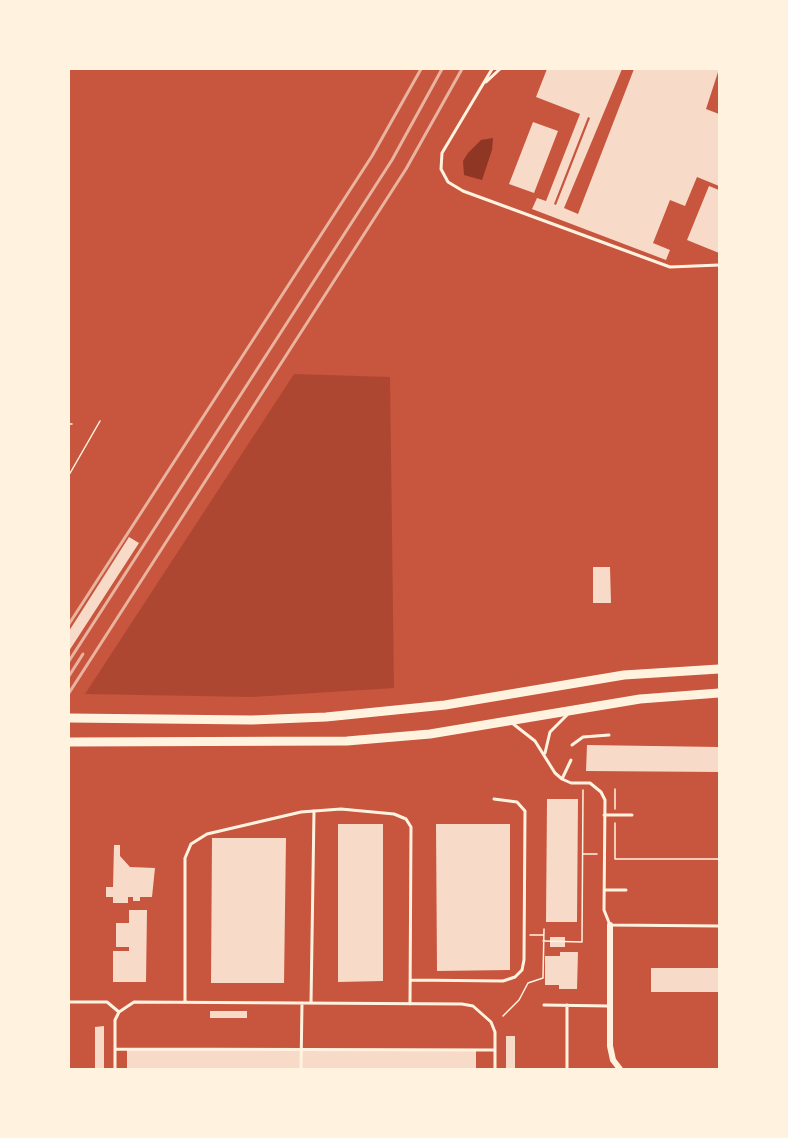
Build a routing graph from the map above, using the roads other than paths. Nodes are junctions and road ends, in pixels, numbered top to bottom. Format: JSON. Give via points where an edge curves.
{"nodes":[{"id":1,"x":492,"y":69,"type":"edge"},
{"id":2,"x":500,"y":69,"type":"edge"},
{"id":3,"x":483,"y":86,"type":"junction"},
{"id":4,"x":719,"y":265,"type":"edge"},
{"id":5,"x":719,"y":669,"type":"edge"},
{"id":6,"x":719,"y":693,"type":"edge"},
{"id":7,"x":574,"y":709,"type":"junction"},
{"id":8,"x":69,"y":718,"type":"edge"},
{"id":9,"x":508,"y":721,"type":"junction"},
{"id":10,"x":609,"y":735,"type":"dead end"},
{"id":11,"x":69,"y":742,"type":"edge"},
{"id":12,"x":572,"y":746,"type":"dead end"},
{"id":13,"x":545,"y":753,"type":"junction"},
{"id":14,"x":571,"y":760,"type":"dead end"},
{"id":15,"x":562,"y":779,"type":"junction"},
{"id":16,"x":494,"y":799,"type":"dead end"},
{"id":17,"x":314,"y":811,"type":"junction"},
{"id":18,"x":604,"y":815,"type":"junction"},
{"id":19,"x":632,"y":815,"type":"dead end"},
{"id":20,"x":604,"y":890,"type":"junction"},
{"id":21,"x":626,"y":890,"type":"dead end"},
{"id":22,"x":610,"y":925,"type":"junction"},
{"id":23,"x":719,"y":926,"type":"edge"},
{"id":24,"x":410,"y":980,"type":"junction"},
{"id":25,"x":69,"y":1002,"type":"edge"},
{"id":26,"x":185,"y":1002,"type":"junction"},
{"id":27,"x":302,"y":1003,"type":"junction"},
{"id":28,"x":311,"y":1003,"type":"junction"},
{"id":29,"x":410,"y":1004,"type":"junction"},
{"id":30,"x":544,"y":1005,"type":"dead end"},
{"id":31,"x":567,"y":1005,"type":"junction"},
{"id":32,"x":610,"y":1006,"type":"junction"},
{"id":33,"x":119,"y":1012,"type":"junction"},
{"id":34,"x":115,"y":1049,"type":"junction"},
{"id":35,"x":302,"y":1049,"type":"junction"},
{"id":36,"x":495,"y":1050,"type":"junction"},
{"id":37,"x":115,"y":1069,"type":"edge"},
{"id":38,"x":301,"y":1069,"type":"edge"},
{"id":39,"x":495,"y":1069,"type":"edge"},
{"id":40,"x":567,"y":1069,"type":"edge"},
{"id":41,"x":620,"y":1069,"type":"edge"}],
"edges":[{"from":1,"to":3,"type":"lane"},
{"from":2,"to":3,"type":"lane"},
{"from":3,"to":4,"type":"lane","via":[[442,153],[441,169],[448,182],[463,191],[670,267]]},
{"from":5,"to":8,"type":"main road","via":[[624,675],[445,705],[326,717]]},
{"from":6,"to":7,"type":"main road"},
{"from":7,"to":9,"type":"main road"},
{"from":7,"to":13,"type":"lane","via":[[554,725]]},
{"from":9,"to":11,"type":"main road","via":[[430,734],[347,741]]},
{"from":9,"to":13,"type":"lane","via":[[524,730]]},
{"from":10,"to":12,"type":"lane","via":[[583,737]]},
{"from":13,"to":15,"type":"lane"},
{"from":14,"to":15,"type":"lane"},
{"from":15,"to":18,"type":"lane","via":[[590,783],[601,792]]},
{"from":16,"to":24,"type":"lane","via":[[517,802],[525,811],[524,964],[510,980]]},
{"from":17,"to":24,"type":"lane","via":[[372,810],[394,814],[409,823]]},
{"from":17,"to":26,"type":"lane","via":[[218,831],[191,844],[185,858]]},
{"from":17,"to":28,"type":"lane"},
{"from":18,"to":19,"type":"lane"},
{"from":18,"to":20,"type":"lane"},
{"from":20,"to":21,"type":"lane"},
{"from":20,"to":22,"type":"lane","via":[[604,910]]},
{"from":22,"to":23,"type":"lane"},
{"from":22,"to":32,"type":"street"},
{"from":24,"to":29,"type":"lane"},
{"from":25,"to":33,"type":"lane","via":[[107,1002]]},
{"from":26,"to":27,"type":"lane"},
{"from":26,"to":33,"type":"lane","via":[[134,1002]]},
{"from":27,"to":28,"type":"lane"},
{"from":27,"to":35,"type":"lane"},
{"from":28,"to":29,"type":"lane"},
{"from":29,"to":36,"type":"lane","via":[[472,1006],[491,1022]]},
{"from":30,"to":31,"type":"lane"},
{"from":31,"to":32,"type":"lane"},
{"from":31,"to":40,"type":"lane"},
{"from":32,"to":41,"type":"street","via":[[611,1052]]},
{"from":33,"to":34,"type":"lane"},
{"from":34,"to":35,"type":"lane"},
{"from":34,"to":37,"type":"lane"},
{"from":35,"to":36,"type":"lane"},
{"from":35,"to":38,"type":"lane"},
{"from":36,"to":39,"type":"lane"}]}
